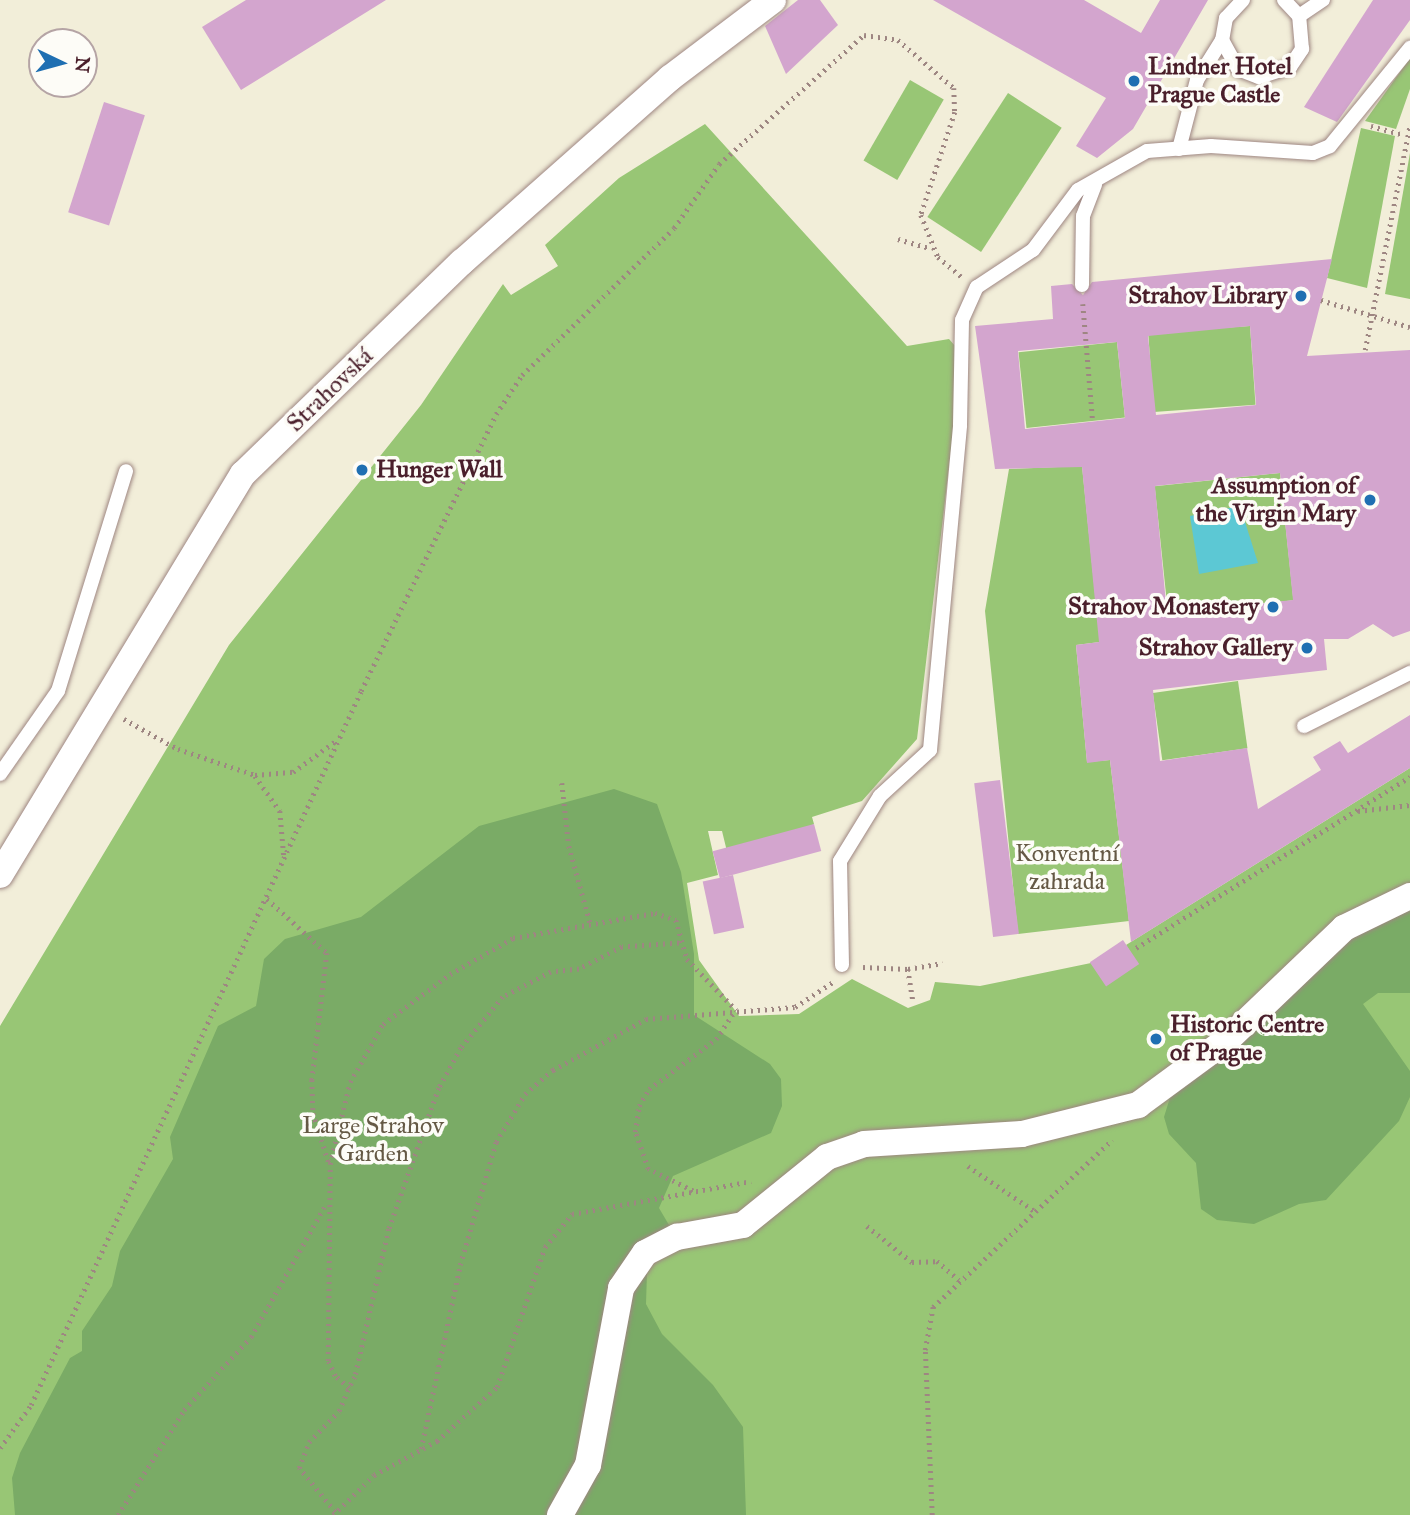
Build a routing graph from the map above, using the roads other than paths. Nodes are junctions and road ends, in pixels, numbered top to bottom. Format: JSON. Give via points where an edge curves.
{"nodes":[{"id":1,"x":773,"y":0,"type":"edge"},
{"id":2,"x":1243,"y":0,"type":"edge"},
{"id":3,"x":1284,"y":0,"type":"edge"},
{"id":4,"x":1323,"y":0,"type":"edge"},
{"id":5,"x":1299,"y":16,"type":"junction"},
{"id":6,"x":1222,"y":40,"type":"junction"},
{"id":7,"x":1410,"y":48,"type":"edge"},
{"id":8,"x":1179,"y":149,"type":"junction"},
{"id":9,"x":1094,"y":184,"type":"junction"},
{"id":10,"x":1082,"y":285,"type":"road end"},
{"id":11,"x":126,"y":471,"type":"dead end"},
{"id":12,"x":1410,"y":673,"type":"edge"},
{"id":13,"x":1304,"y":726,"type":"dead end"},
{"id":14,"x":0,"y":774,"type":"edge"},
{"id":15,"x":0,"y":875,"type":"edge"},
{"id":16,"x":1410,"y":896,"type":"edge"},
{"id":17,"x":842,"y":965,"type":"road end"},
{"id":18,"x":560,"y":1515,"type":"edge"}],
"edges":[{"from":1,"to":15,"type":"street","name":"Strahovská","via":[[670,78],[462,262],[243,474]]},
{"from":2,"to":6,"type":"lane","via":[[1226,18]]},
{"from":3,"to":5,"type":"lane"},
{"from":4,"to":5,"type":"lane"},
{"from":5,"to":6,"type":"lane","via":[[1305,37],[1298,59],[1270,77],[1238,69]]},
{"from":6,"to":8,"type":"lane","via":[[1197,79]]},
{"from":7,"to":8,"type":"lane","via":[[1355,122],[1313,153]]},
{"from":8,"to":9,"type":"lane","via":[[1147,152]]},
{"from":9,"to":10,"type":"lane","via":[[1083,216]]},
{"from":9,"to":17,"type":"lane","via":[[1078,190],[1033,250],[977,287],[962,320],[960,425],[930,750],[880,796],[840,861]]},
{"from":11,"to":14,"type":"lane","via":[[58,691]]},
{"from":12,"to":13,"type":"lane"},
{"from":16,"to":18,"type":"street","via":[[1344,928],[1228,1039],[1138,1105],[1036,1132],[864,1144],[827,1157],[760,1216],[677,1237],[645,1253],[621,1288],[588,1465]]}]}
